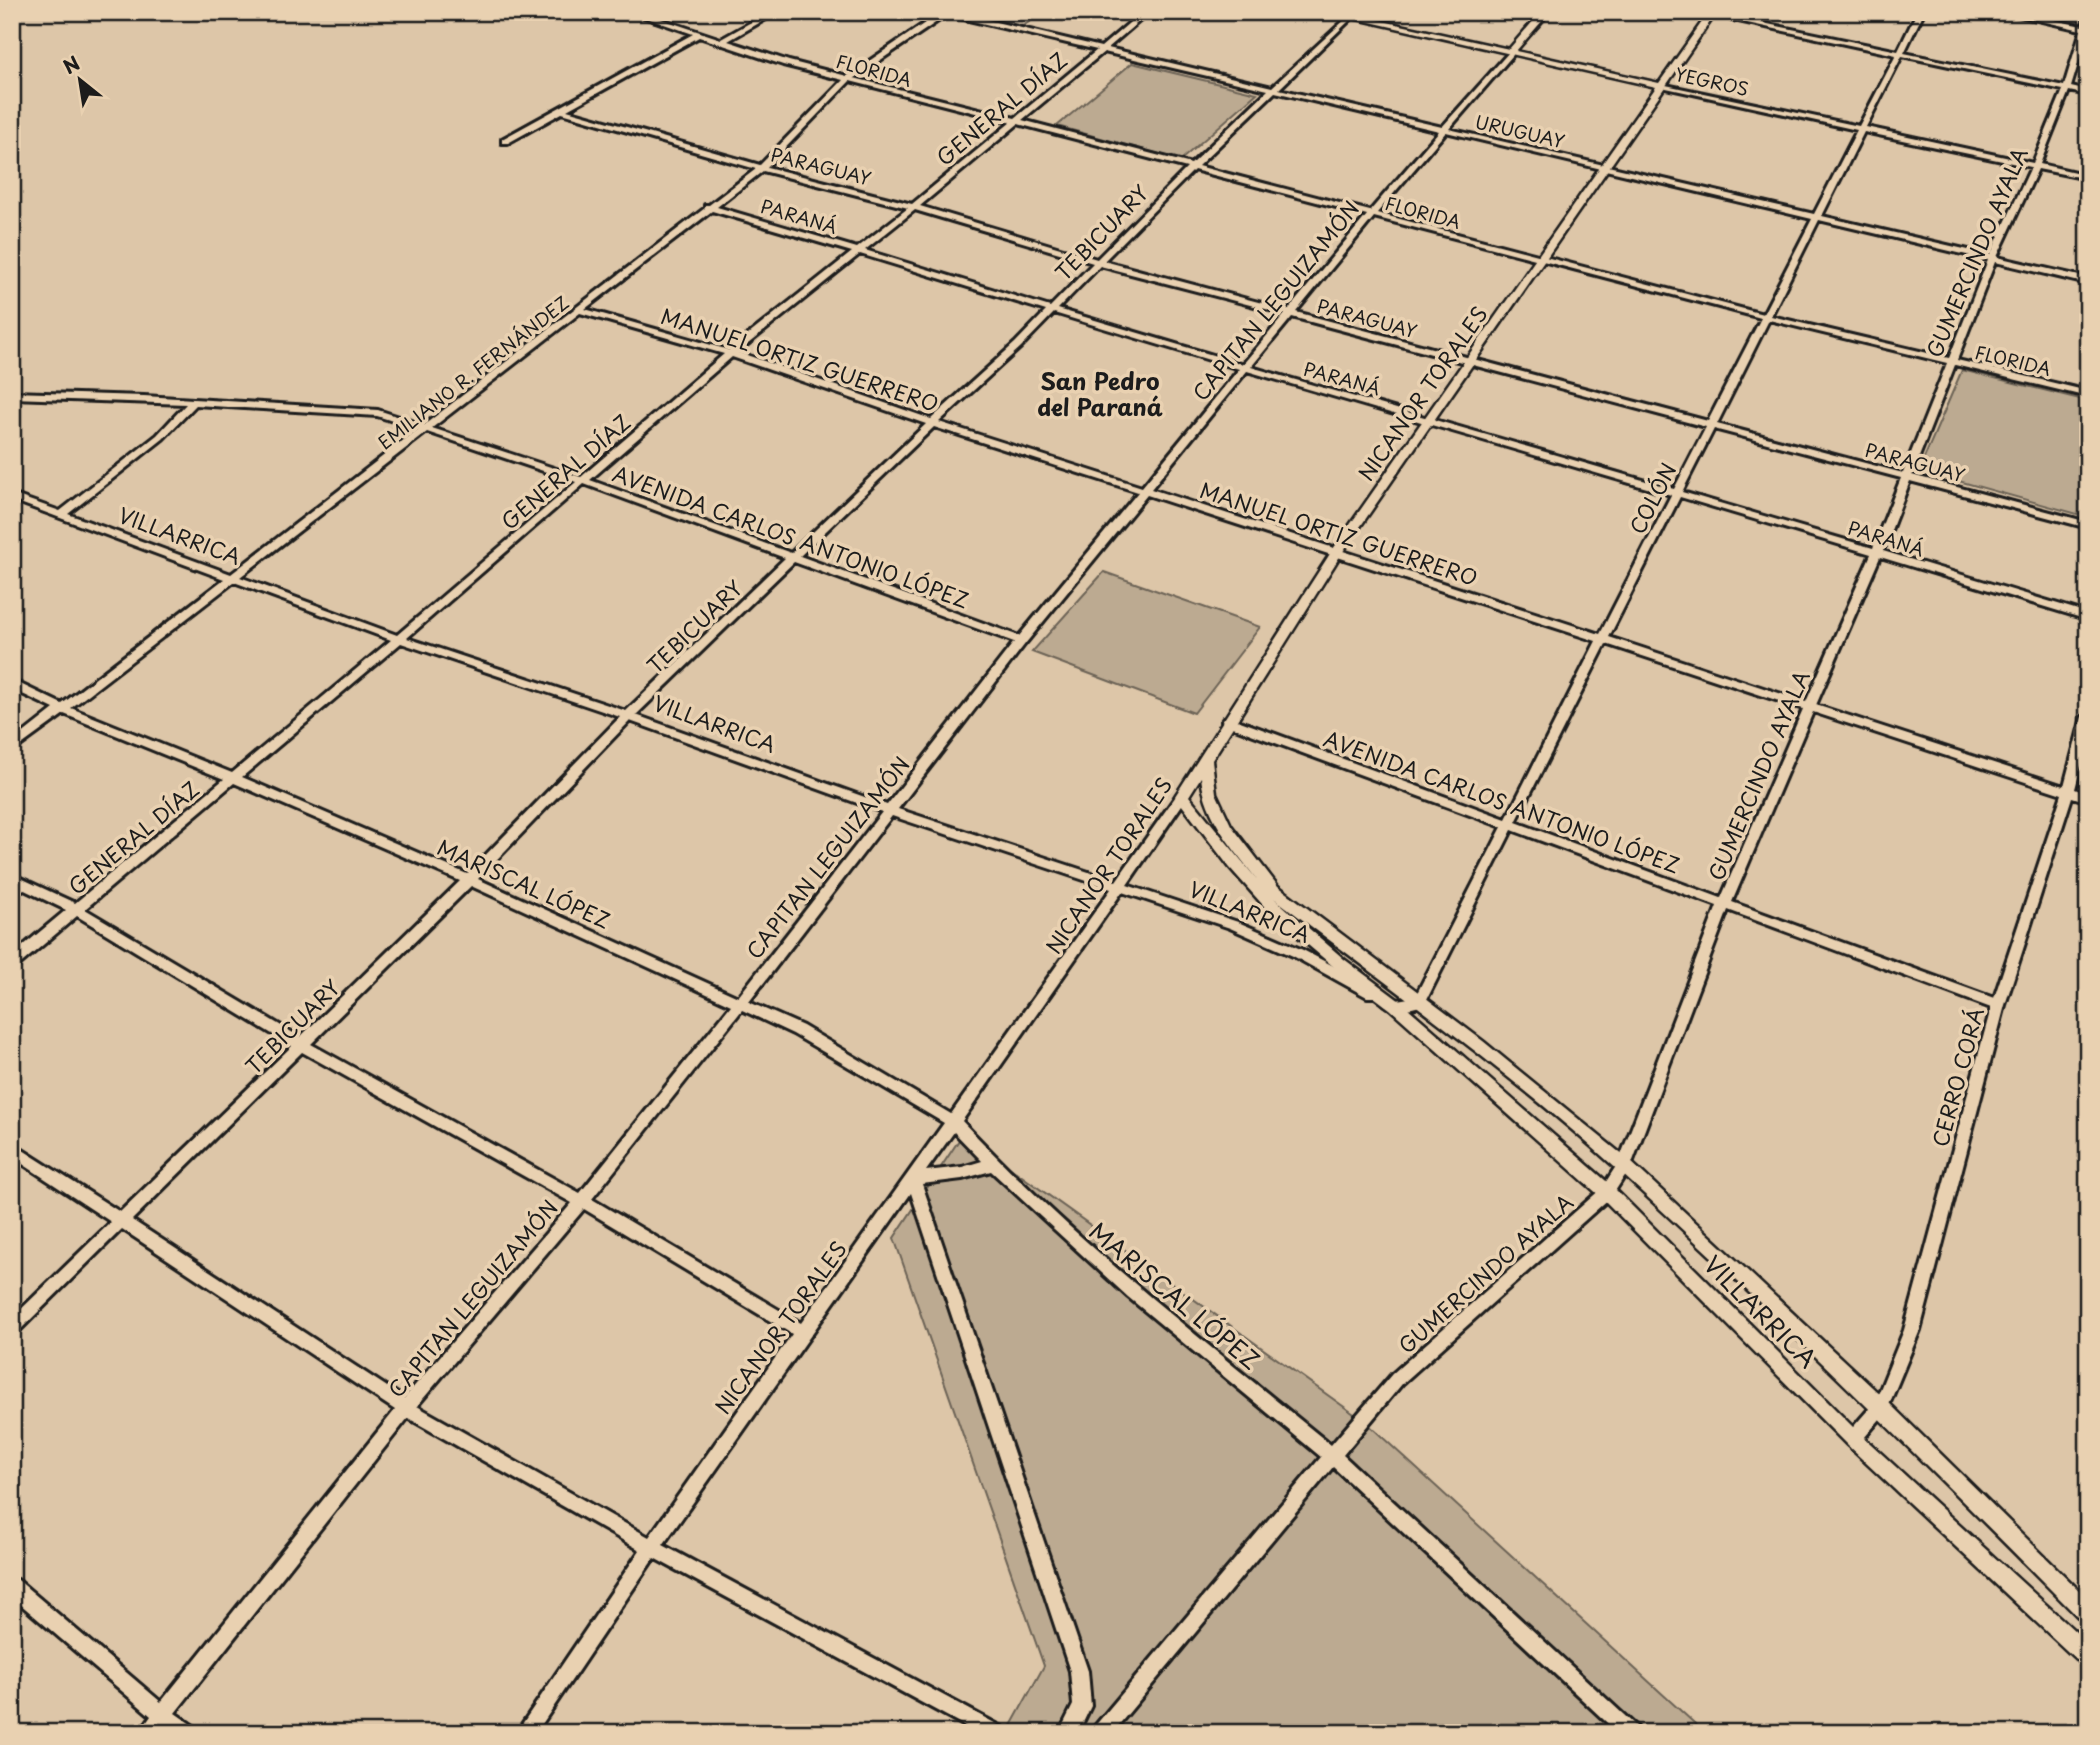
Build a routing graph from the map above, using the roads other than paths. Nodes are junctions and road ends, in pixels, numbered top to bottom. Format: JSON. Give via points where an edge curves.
{"nodes":[{"id":1,"x":632,"y":12,"type":"edge"},
{"id":2,"x":663,"y":12,"type":"edge"},
{"id":3,"x":775,"y":12,"type":"edge"},
{"id":4,"x":945,"y":12,"type":"edge"},
{"id":5,"x":1147,"y":12,"type":"edge"},
{"id":6,"x":1330,"y":12,"type":"edge"},
{"id":7,"x":1546,"y":12,"type":"edge"},
{"id":8,"x":1699,"y":12,"type":"edge"},
{"id":9,"x":1921,"y":12,"type":"edge"},
{"id":10,"x":2005,"y":12,"type":"edge"},
{"id":11,"x":1713,"y":14,"type":"edge"},
{"id":12,"x":650,"y":18,"type":"junction"},
{"id":13,"x":1349,"y":18,"type":"junction"},
{"id":14,"x":2087,"y":26,"type":"edge"},
{"id":15,"x":699,"y":34,"type":"junction"},
{"id":16,"x":723,"y":41,"type":"junction"},
{"id":17,"x":1101,"y":49,"type":"junction"},
{"id":18,"x":1510,"y":53,"type":"junction"},
{"id":19,"x":1900,"y":53,"type":"junction"},
{"id":20,"x":848,"y":79,"type":"junction"},
{"id":21,"x":1661,"y":86,"type":"junction"},
{"id":22,"x":2067,"y":88,"type":"junction"},
{"id":23,"x":1273,"y":90,"type":"junction"},
{"id":24,"x":2088,"y":93,"type":"edge"},
{"id":25,"x":560,"y":110,"type":"junction"},
{"id":26,"x":1017,"y":121,"type":"junction"},
{"id":27,"x":1860,"y":127,"type":"junction"},
{"id":28,"x":1443,"y":129,"type":"junction"},
{"id":29,"x":505,"y":141,"type":"dead end"},
{"id":30,"x":1604,"y":167,"type":"junction"},
{"id":31,"x":2035,"y":167,"type":"junction"},
{"id":32,"x":762,"y":168,"type":"junction"},
{"id":33,"x":1191,"y":168,"type":"junction"},
{"id":34,"x":2088,"y":177,"type":"edge"},
{"id":35,"x":914,"y":206,"type":"junction"},
{"id":36,"x":708,"y":207,"type":"junction"},
{"id":37,"x":1371,"y":215,"type":"junction"},
{"id":38,"x":1816,"y":215,"type":"junction"},
{"id":39,"x":861,"y":250,"type":"junction"},
{"id":40,"x":1993,"y":257,"type":"junction"},
{"id":41,"x":1540,"y":259,"type":"junction"},
{"id":42,"x":1097,"y":262,"type":"junction"},
{"id":43,"x":2088,"y":281,"type":"edge"},
{"id":44,"x":577,"y":310,"type":"junction"},
{"id":45,"x":1052,"y":310,"type":"junction"},
{"id":46,"x":1292,"y":314,"type":"junction"},
{"id":47,"x":1766,"y":317,"type":"junction"},
{"id":48,"x":731,"y":354,"type":"junction"},
{"id":49,"x":1951,"y":361,"type":"junction"},
{"id":50,"x":1468,"y":363,"type":"junction"},
{"id":51,"x":1247,"y":369,"type":"junction"},
{"id":52,"x":2088,"y":394,"type":"edge"},
{"id":53,"x":12,"y":395,"type":"edge"},
{"id":54,"x":194,"y":402,"type":"junction"},
{"id":55,"x":1429,"y":419,"type":"junction"},
{"id":56,"x":932,"y":423,"type":"junction"},
{"id":57,"x":1712,"y":425,"type":"junction"},
{"id":58,"x":428,"y":428,"type":"junction"},
{"id":59,"x":1906,"y":476,"type":"junction"},
{"id":60,"x":584,"y":481,"type":"junction"},
{"id":61,"x":1146,"y":491,"type":"junction"},
{"id":62,"x":1676,"y":491,"type":"junction"},
{"id":63,"x":12,"y":497,"type":"edge"},
{"id":64,"x":61,"y":515,"type":"junction"},
{"id":65,"x":2088,"y":525,"type":"edge"},
{"id":66,"x":1337,"y":552,"type":"junction"},
{"id":67,"x":1877,"y":552,"type":"junction"},
{"id":68,"x":792,"y":559,"type":"junction"},
{"id":69,"x":231,"y":579,"type":"junction"},
{"id":70,"x":2088,"y":617,"type":"edge"},
{"id":71,"x":399,"y":639,"type":"junction"},
{"id":72,"x":1604,"y":639,"type":"junction"},
{"id":73,"x":1021,"y":641,"type":"junction"},
{"id":74,"x":12,"y":684,"type":"edge"},
{"id":75,"x":1811,"y":707,"type":"junction"},
{"id":76,"x":63,"y":709,"type":"junction"},
{"id":77,"x":628,"y":716,"type":"junction"},
{"id":78,"x":2088,"y":717,"type":"edge"},
{"id":79,"x":1228,"y":721,"type":"junction"},
{"id":80,"x":12,"y":748,"type":"edge"},
{"id":81,"x":1205,"y":757,"type":"junction"},
{"id":82,"x":233,"y":778,"type":"junction"},
{"id":83,"x":2068,"y":792,"type":"junction"},
{"id":84,"x":1182,"y":796,"type":"junction"},
{"id":85,"x":2088,"y":798,"type":"edge"},
{"id":86,"x":888,"y":810,"type":"junction"},
{"id":87,"x":1509,"y":825,"type":"junction"},
{"id":88,"x":12,"y":878,"type":"edge"},
{"id":89,"x":469,"y":880,"type":"junction"},
{"id":90,"x":1121,"y":885,"type":"junction"},
{"id":91,"x":1724,"y":905,"type":"junction"},
{"id":92,"x":77,"y":910,"type":"junction"},
{"id":93,"x":12,"y":963,"type":"edge"},
{"id":94,"x":1419,"y":1001,"type":"junction"},
{"id":95,"x":740,"y":1004,"type":"junction"},
{"id":96,"x":1395,"y":1005,"type":"junction"},
{"id":97,"x":1998,"y":1005,"type":"junction"},
{"id":98,"x":300,"y":1044,"type":"junction"},
{"id":99,"x":954,"y":1122,"type":"junction"},
{"id":100,"x":12,"y":1149,"type":"edge"},
{"id":101,"x":993,"y":1164,"type":"junction"},
{"id":102,"x":1623,"y":1166,"type":"junction"},
{"id":103,"x":912,"y":1180,"type":"junction"},
{"id":104,"x":1607,"y":1192,"type":"junction"},
{"id":105,"x":582,"y":1201,"type":"junction"},
{"id":106,"x":121,"y":1223,"type":"junction"},
{"id":107,"x":12,"y":1328,"type":"edge"},
{"id":108,"x":802,"y":1332,"type":"junction"},
{"id":109,"x":1881,"y":1407,"type":"junction"},
{"id":110,"x":406,"y":1408,"type":"junction"},
{"id":111,"x":1853,"y":1439,"type":"junction"},
{"id":112,"x":1331,"y":1455,"type":"junction"},
{"id":113,"x":649,"y":1546,"type":"junction"},
{"id":114,"x":12,"y":1586,"type":"edge"},
{"id":115,"x":2088,"y":1614,"type":"edge"},
{"id":116,"x":2088,"y":1657,"type":"edge"},
{"id":117,"x":162,"y":1714,"type":"junction"},
{"id":118,"x":148,"y":1733,"type":"edge"},
{"id":119,"x":189,"y":1733,"type":"edge"},
{"id":120,"x":525,"y":1733,"type":"edge"},
{"id":121,"x":996,"y":1733,"type":"edge"},
{"id":122,"x":1068,"y":1733,"type":"edge"},
{"id":123,"x":1100,"y":1733,"type":"edge"},
{"id":124,"x":1631,"y":1733,"type":"edge"}],
"edges":[{"from":1,"to":12,"type":"street","name":"FLORIDA"},
{"from":2,"to":12,"type":"street"},
{"from":3,"to":16,"type":"street"},
{"from":4,"to":17,"type":"street","name":"URUGUAY"},
{"from":4,"to":20,"type":"street","name":"EMILIANO R. FERNÁNDEZ"},
{"from":5,"to":17,"type":"street","name":"GENERAL DÍAZ"},
{"from":6,"to":13,"type":"street","name":"YEGROS"},
{"from":7,"to":18,"type":"street","name":"CAPITAN LEGUIZAMÓN"},
{"from":8,"to":11,"type":"street"},
{"from":9,"to":19,"type":"street","name":"COLÓN"},
{"from":10,"to":14,"type":"street"},
{"from":11,"to":19,"type":"street"},
{"from":11,"to":21,"type":"street","name":"NICANOR TORALES"},
{"from":12,"to":15,"type":"street","name":"FLORIDA"},
{"from":13,"to":18,"type":"street","name":"YEGROS"},
{"from":13,"to":23,"type":"street","name":"TEBICUARY"},
{"from":14,"to":22,"type":"street","name":"GUMERCINDO AYALA"},
{"from":15,"to":16,"type":"street","name":"FLORIDA"},
{"from":15,"to":25,"type":"street"},
{"from":16,"to":20,"type":"street","name":"FLORIDA"},
{"from":17,"to":23,"type":"street","name":"URUGUAY"},
{"from":17,"to":26,"type":"street","name":"GENERAL DÍAZ"},
{"from":18,"to":21,"type":"street","name":"YEGROS"},
{"from":18,"to":28,"type":"street","name":"CAPITAN LEGUIZAMÓN"},
{"from":19,"to":22,"type":"street"},
{"from":19,"to":27,"type":"street","name":"COLÓN"},
{"from":20,"to":26,"type":"street","name":"FLORIDA"},
{"from":20,"to":32,"type":"street","name":"EMILIANO R. FERNÁNDEZ"},
{"from":21,"to":27,"type":"street","name":"YEGROS"},
{"from":21,"to":30,"type":"street","name":"NICANOR TORALES"},
{"from":22,"to":24,"type":"street"},
{"from":22,"to":31,"type":"street","name":"GUMERCINDO AYALA"},
{"from":23,"to":28,"type":"street","name":"URUGUAY"},
{"from":23,"to":33,"type":"street","name":"TEBICUARY"},
{"from":25,"to":29,"type":"street"},
{"from":25,"to":32,"type":"street","name":"PARAGUAY"},
{"from":26,"to":33,"type":"street","name":"FLORIDA"},
{"from":26,"to":35,"type":"street","name":"GENERAL DÍAZ"},
{"from":27,"to":31,"type":"street","name":"YEGROS"},
{"from":27,"to":38,"type":"street","name":"COLÓN"},
{"from":28,"to":30,"type":"street","name":"URUGUAY"},
{"from":28,"to":37,"type":"street","name":"CAPITAN LEGUIZAMÓN"},
{"from":30,"to":38,"type":"street","name":"URUGUAY"},
{"from":30,"to":41,"type":"street","name":"NICANOR TORALES"},
{"from":31,"to":34,"type":"street","name":"YEGROS"},
{"from":31,"to":40,"type":"street","name":"GUMERCINDO AYALA"},
{"from":32,"to":35,"type":"street","name":"PARAGUAY"},
{"from":32,"to":36,"type":"street","name":"EMILIANO R. FERNÁNDEZ"},
{"from":33,"to":37,"type":"street","name":"FLORIDA"},
{"from":33,"to":42,"type":"street","name":"TEBICUARY"},
{"from":35,"to":39,"type":"street","name":"GENERAL DÍAZ"},
{"from":35,"to":42,"type":"street","name":"PARAGUAY"},
{"from":36,"to":39,"type":"street","name":"PARANÁ"},
{"from":36,"to":44,"type":"street","name":"EMILIANO R. FERNÁNDEZ"},
{"from":37,"to":41,"type":"street","name":"FLORIDA"},
{"from":37,"to":46,"type":"street","name":"CAPITAN LEGUIZAMÓN"},
{"from":38,"to":40,"type":"street","name":"URUGUAY"},
{"from":38,"to":47,"type":"street","name":"COLÓN"},
{"from":39,"to":45,"type":"street","name":"PARANÁ"},
{"from":39,"to":48,"type":"street","name":"GENERAL DÍAZ"},
{"from":40,"to":43,"type":"street","name":"URUGUAY"},
{"from":40,"to":49,"type":"street","name":"GUMERCINDO AYALA"},
{"from":41,"to":47,"type":"street","name":"FLORIDA"},
{"from":41,"to":50,"type":"street","name":"NICANOR TORALES"},
{"from":42,"to":45,"type":"street","name":"TEBICUARY"},
{"from":42,"to":46,"type":"street","name":"PARAGUAY"},
{"from":44,"to":48,"type":"street","name":"MANUEL ORTIZ GUERRERO"},
{"from":44,"to":58,"type":"street","name":"EMILIANO R. FERNÁNDEZ"},
{"from":45,"to":51,"type":"street","name":"PARANÁ"},
{"from":45,"to":56,"type":"street","name":"TEBICUARY"},
{"from":46,"to":50,"type":"street","name":"PARAGUAY"},
{"from":46,"to":51,"type":"street","name":"CAPITAN LEGUIZAMÓN"},
{"from":47,"to":49,"type":"street","name":"FLORIDA"},
{"from":47,"to":57,"type":"street","name":"COLÓN"},
{"from":48,"to":56,"type":"street","name":"MANUEL ORTIZ GUERRERO"},
{"from":48,"to":60,"type":"street","name":"GENERAL DÍAZ"},
{"from":49,"to":52,"type":"street","name":"FLORIDA"},
{"from":49,"to":59,"type":"street","name":"GUMERCINDO AYALA"},
{"from":50,"to":55,"type":"street","name":"NICANOR TORALES"},
{"from":50,"to":57,"type":"street","name":"PARAGUAY"},
{"from":51,"to":55,"type":"street","name":"PARANÁ"},
{"from":51,"to":61,"type":"street","name":"CAPITAN LEGUIZAMÓN"},
{"from":53,"to":54,"type":"street","name":"AVENIDA CARLOS ANTONIO LÓPEZ"},
{"from":54,"to":58,"type":"street","name":"AVENIDA CARLOS ANTONIO LÓPEZ","via":[[378,413]]},
{"from":54,"to":64,"type":"street","via":[[160,437]]},
{"from":55,"to":62,"type":"street","name":"PARANÁ"},
{"from":55,"to":66,"type":"street","name":"NICANOR TORALES"},
{"from":56,"to":61,"type":"street","name":"MANUEL ORTIZ GUERRERO"},
{"from":56,"to":68,"type":"street","name":"TEBICUARY"},
{"from":57,"to":59,"type":"street","name":"PARAGUAY"},
{"from":57,"to":62,"type":"street","name":"COLÓN"},
{"from":58,"to":60,"type":"street","name":"AVENIDA CARLOS ANTONIO LÓPEZ"},
{"from":58,"to":69,"type":"street","name":"EMILIANO R. FERNÁNDEZ"},
{"from":59,"to":65,"type":"street","name":"PARAGUAY"},
{"from":59,"to":67,"type":"street","name":"GUMERCINDO AYALA"},
{"from":60,"to":68,"type":"street","name":"AVENIDA CARLOS ANTONIO LÓPEZ"},
{"from":60,"to":71,"type":"street","name":"GENERAL DÍAZ"},
{"from":61,"to":66,"type":"street","name":"MANUEL ORTIZ GUERRERO"},
{"from":61,"to":73,"type":"street","name":"CAPITAN LEGUIZAMÓN"},
{"from":62,"to":67,"type":"street","name":"PARANÁ"},
{"from":62,"to":72,"type":"street","name":"COLÓN"},
{"from":63,"to":64,"type":"street","name":"VILLARRICA"},
{"from":64,"to":69,"type":"street","name":"VILLARRICA"},
{"from":66,"to":72,"type":"street","name":"MANUEL ORTIZ GUERRERO"},
{"from":66,"to":79,"type":"street","name":"NICANOR TORALES"},
{"from":67,"to":70,"type":"street","name":"PARANÁ"},
{"from":67,"to":75,"type":"street","name":"GUMERCINDO AYALA"},
{"from":68,"to":73,"type":"street","name":"AVENIDA CARLOS ANTONIO LÓPEZ"},
{"from":68,"to":77,"type":"street","name":"TEBICUARY"},
{"from":69,"to":71,"type":"street","name":"VILLARRICA"},
{"from":69,"to":76,"type":"street","name":"EMILIANO R. FERNÁNDEZ"},
{"from":71,"to":77,"type":"street","name":"VILLARRICA"},
{"from":71,"to":82,"type":"street","name":"GENERAL DÍAZ"},
{"from":72,"to":75,"type":"street","name":"MANUEL ORTIZ GUERRERO"},
{"from":72,"to":87,"type":"street","name":"COLÓN"},
{"from":73,"to":86,"type":"street","name":"CAPITAN LEGUIZAMÓN"},
{"from":74,"to":76,"type":"street","name":"MARISCAL LÓPEZ"},
{"from":75,"to":83,"type":"street","name":"MANUEL ORTIZ GUERRERO"},
{"from":75,"to":91,"type":"street","name":"GUMERCINDO AYALA"},
{"from":76,"to":80,"type":"street","name":"EMILIANO R. FERNÁNDEZ"},
{"from":76,"to":82,"type":"street","name":"MARISCAL LÓPEZ"},
{"from":77,"to":86,"type":"street","name":"VILLARRICA"},
{"from":77,"to":89,"type":"street","name":"TEBICUARY"},
{"from":78,"to":83,"type":"street","name":"CERRO CORÁ"},
{"from":79,"to":81,"type":"street","name":"NICANOR TORALES"},
{"from":79,"to":87,"type":"street","name":"AVENIDA CARLOS ANTONIO LÓPEZ"},
{"from":81,"to":84,"type":"street","name":"NICANOR TORALES"},
{"from":81,"to":94,"type":"street","name":"VILLARRICA","via":[[1209,793],[1253,868],[1285,901]]},
{"from":82,"to":89,"type":"street","name":"MARISCAL LÓPEZ"},
{"from":82,"to":92,"type":"street","name":"GENERAL DÍAZ"},
{"from":83,"to":85,"type":"street","name":"MANUEL ORTIZ GUERRERO"},
{"from":83,"to":97,"type":"street","name":"CERRO CORÁ"},
{"from":84,"to":90,"type":"street","name":"NICANOR TORALES"},
{"from":84,"to":96,"type":"street","name":"VILLARRICA","via":[[1275,909]]},
{"from":86,"to":90,"type":"street","name":"VILLARRICA"},
{"from":86,"to":95,"type":"street","name":"CAPITAN LEGUIZAMÓN"},
{"from":87,"to":91,"type":"street","name":"AVENIDA CARLOS ANTONIO LÓPEZ"},
{"from":87,"to":94,"type":"street","name":"COLÓN"},
{"from":88,"to":92,"type":"street"},
{"from":89,"to":95,"type":"street","name":"MARISCAL LÓPEZ"},
{"from":89,"to":98,"type":"street","name":"TEBICUARY"},
{"from":90,"to":96,"type":"street","name":"VILLARRICA","via":[[1268,939]]},
{"from":90,"to":99,"type":"street","name":"NICANOR TORALES"},
{"from":91,"to":97,"type":"street","name":"AVENIDA CARLOS ANTONIO LÓPEZ"},
{"from":91,"to":102,"type":"street","name":"GUMERCINDO AYALA"},
{"from":92,"to":93,"type":"street","name":"GENERAL DÍAZ"},
{"from":92,"to":98,"type":"street"},
{"from":94,"to":96,"type":"street"},
{"from":94,"to":102,"type":"street","name":"VILLARRICA"},
{"from":95,"to":99,"type":"street","name":"MARISCAL LÓPEZ","via":[[798,1030]]},
{"from":95,"to":105,"type":"street","name":"CAPITAN LEGUIZAMÓN"},
{"from":96,"to":104,"type":"street","name":"VILLARRICA"},
{"from":97,"to":109,"type":"street","name":"CERRO CORÁ","via":[[1912,1330]]},
{"from":98,"to":105,"type":"street"},
{"from":98,"to":106,"type":"street","name":"TEBICUARY"},
{"from":99,"to":101,"type":"street","name":"MARISCAL LÓPEZ"},
{"from":99,"to":103,"type":"street","name":"NICANOR TORALES"},
{"from":100,"to":106,"type":"street"},
{"from":101,"to":103,"type":"street"},
{"from":101,"to":112,"type":"street","name":"MARISCAL LÓPEZ","via":[[1133,1292]]},
{"from":102,"to":104,"type":"street","name":"GUMERCINDO AYALA"},
{"from":102,"to":109,"type":"street","name":"VILLARRICA"},
{"from":103,"to":108,"type":"street","name":"NICANOR TORALES"},
{"from":103,"to":122,"type":"street","via":[[1079,1671],[1082,1706]]},
{"from":104,"to":111,"type":"street","name":"VILLARRICA"},
{"from":104,"to":112,"type":"street","name":"GUMERCINDO AYALA","via":[[1397,1379]]},
{"from":105,"to":108,"type":"street"},
{"from":105,"to":110,"type":"street","name":"CAPITAN LEGUIZAMÓN"},
{"from":106,"to":107,"type":"street","name":"TEBICUARY"},
{"from":106,"to":110,"type":"street"},
{"from":108,"to":113,"type":"street","name":"NICANOR TORALES"},
{"from":109,"to":111,"type":"street","name":"CERRO CORÁ"},
{"from":109,"to":115,"type":"street","name":"VILLARRICA"},
{"from":110,"to":113,"type":"street"},
{"from":110,"to":117,"type":"street","name":"CAPITAN LEGUIZAMÓN"},
{"from":111,"to":116,"type":"street","name":"VILLARRICA"},
{"from":112,"to":123,"type":"street"},
{"from":112,"to":124,"type":"street"},
{"from":113,"to":120,"type":"street","name":"NICANOR TORALES"},
{"from":113,"to":121,"type":"street"},
{"from":114,"to":117,"type":"street"},
{"from":117,"to":118,"type":"street","name":"CAPITAN LEGUIZAMÓN"},
{"from":117,"to":119,"type":"street"}]}
